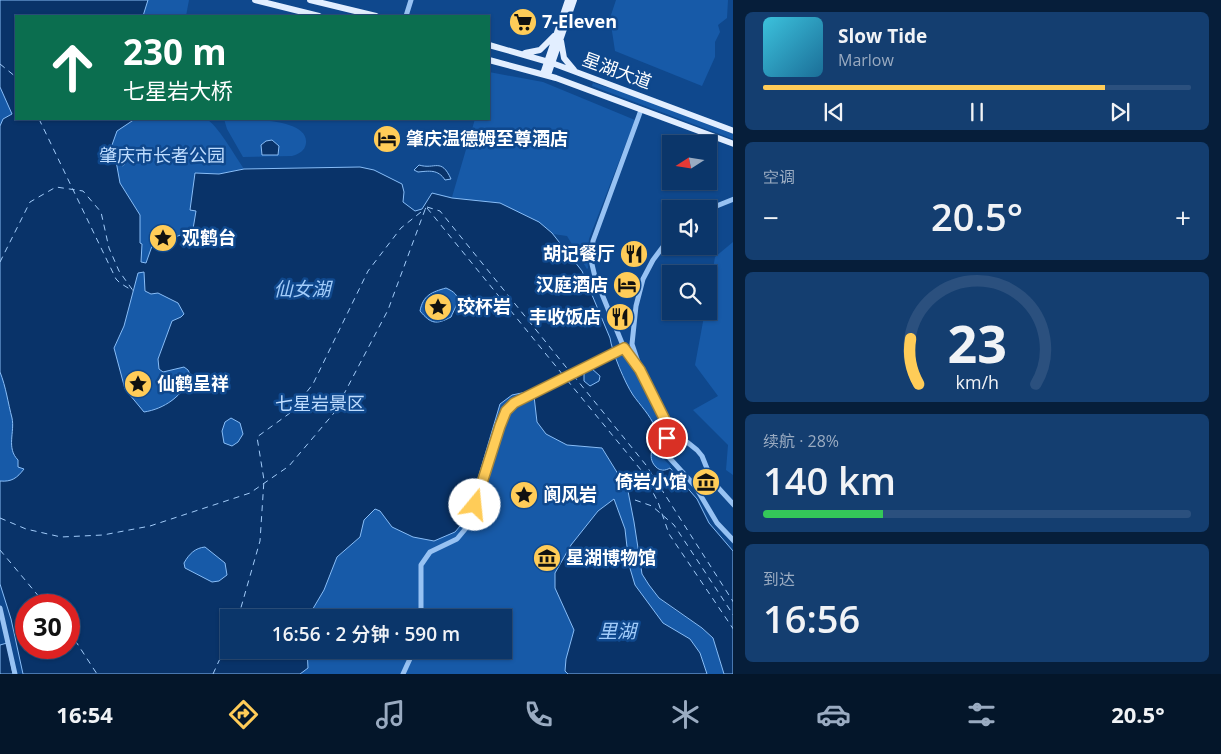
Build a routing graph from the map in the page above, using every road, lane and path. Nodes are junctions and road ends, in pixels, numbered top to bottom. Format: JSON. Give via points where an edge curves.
{"nodes":[{"id":1,"x":255,"y":0,"type":"edge"},
{"id":2,"x":310,"y":0,"type":"edge"},
{"id":3,"x":411,"y":0,"type":"edge"},
{"id":4,"x":568,"y":0,"type":"edge"},
{"id":5,"x":574,"y":0,"type":"edge"},
{"id":6,"x":314,"y":15,"type":"edge"},
{"id":7,"x":372,"y":15,"type":"edge"},
{"id":8,"x":406,"y":15,"type":"edge"},
{"id":9,"x":559,"y":35,"type":"junction"},
{"id":10,"x":490,"y":45,"type":"edge"},
{"id":11,"x":522,"y":53,"type":"junction"},
{"id":12,"x":490,"y":60,"type":"edge"},
{"id":13,"x":550,"y":62,"type":"junction"},
{"id":14,"x":577,"y":72,"type":"junction"},
{"id":15,"x":546,"y":74,"type":"junction"},
{"id":16,"x":594,"y":79,"type":"junction"},
{"id":17,"x":588,"y":89,"type":"junction"},
{"id":18,"x":641,"y":110,"type":"junction"},
{"id":19,"x":733,"y":131,"type":"edge"},
{"id":20,"x":733,"y":144,"type":"edge"},
{"id":21,"x":733,"y":199,"type":"edge"},
{"id":22,"x":717,"y":206,"type":"edge"},
{"id":23,"x":662,"y":248,"type":"edge"},
{"id":24,"x":632,"y":345,"type":"junction"},
{"id":25,"x":625,"y":348,"type":"junction"},
{"id":26,"x":640,"y":370,"type":"junction"},
{"id":27,"x":668,"y":433,"type":"junction"},
{"id":28,"x":733,"y":504,"type":"edge"},
{"id":29,"x":733,"y":540,"type":"edge"},
{"id":30,"x":0,"y":608,"type":"edge"},
{"id":31,"x":421,"y":609,"type":"edge"},
{"id":32,"x":410,"y":659,"type":"edge"},
{"id":33,"x":15,"y":674,"type":"edge"},
{"id":34,"x":404,"y":674,"type":"edge"}],
"edges":[{"from":1,"to":6,"type":"main road"},
{"from":2,"to":7,"type":"main road"},
{"from":3,"to":8,"type":"street"},
{"from":4,"to":9,"type":"main road"},
{"from":5,"to":9,"type":"main road"},
{"from":9,"to":11,"type":"main road","via":[[540,50]]},
{"from":9,"to":13,"type":"main road"},
{"from":9,"to":14,"type":"main road","via":[[564,58]]},
{"from":10,"to":11,"type":"main road","name":"星湖大道"},
{"from":11,"to":13,"type":"main road","name":"星湖大道"},
{"from":12,"to":15,"type":"main road","name":"星湖大道"},
{"from":13,"to":14,"type":"main road","name":"星湖大道"},
{"from":13,"to":15,"type":"main road"},
{"from":14,"to":16,"type":"main road","name":"星湖大道"},
{"from":15,"to":17,"type":"main road","name":"星湖大道"},
{"from":16,"to":17,"type":"main road"},
{"from":16,"to":19,"type":"main road","name":"星湖大道"},
{"from":17,"to":18,"type":"main road","name":"星湖大道"},
{"from":18,"to":20,"type":"main road","name":"星湖大道"},
{"from":18,"to":25,"type":"street","via":[[592,250],[594,277]]},
{"from":21,"to":22,"type":"street"},
{"from":23,"to":24,"type":"street","via":[[643,279]]},
{"from":24,"to":25,"type":"street","via":[[626,343]]},
{"from":24,"to":26,"type":"street"},
{"from":25,"to":26,"type":"street"},
{"from":25,"to":31,"type":"street","via":[[514,403],[506,411],[467,527],[457,539],[430,552],[421,565]]},
{"from":26,"to":27,"type":"street","via":[[665,420]]},
{"from":27,"to":28,"type":"street","via":[[697,450],[716,487]]},
{"from":27,"to":29,"type":"street","via":[[664,450],[666,456],[695,486],[718,523]]},
{"from":30,"to":33,"type":"street"},
{"from":32,"to":34,"type":"street"}]}
